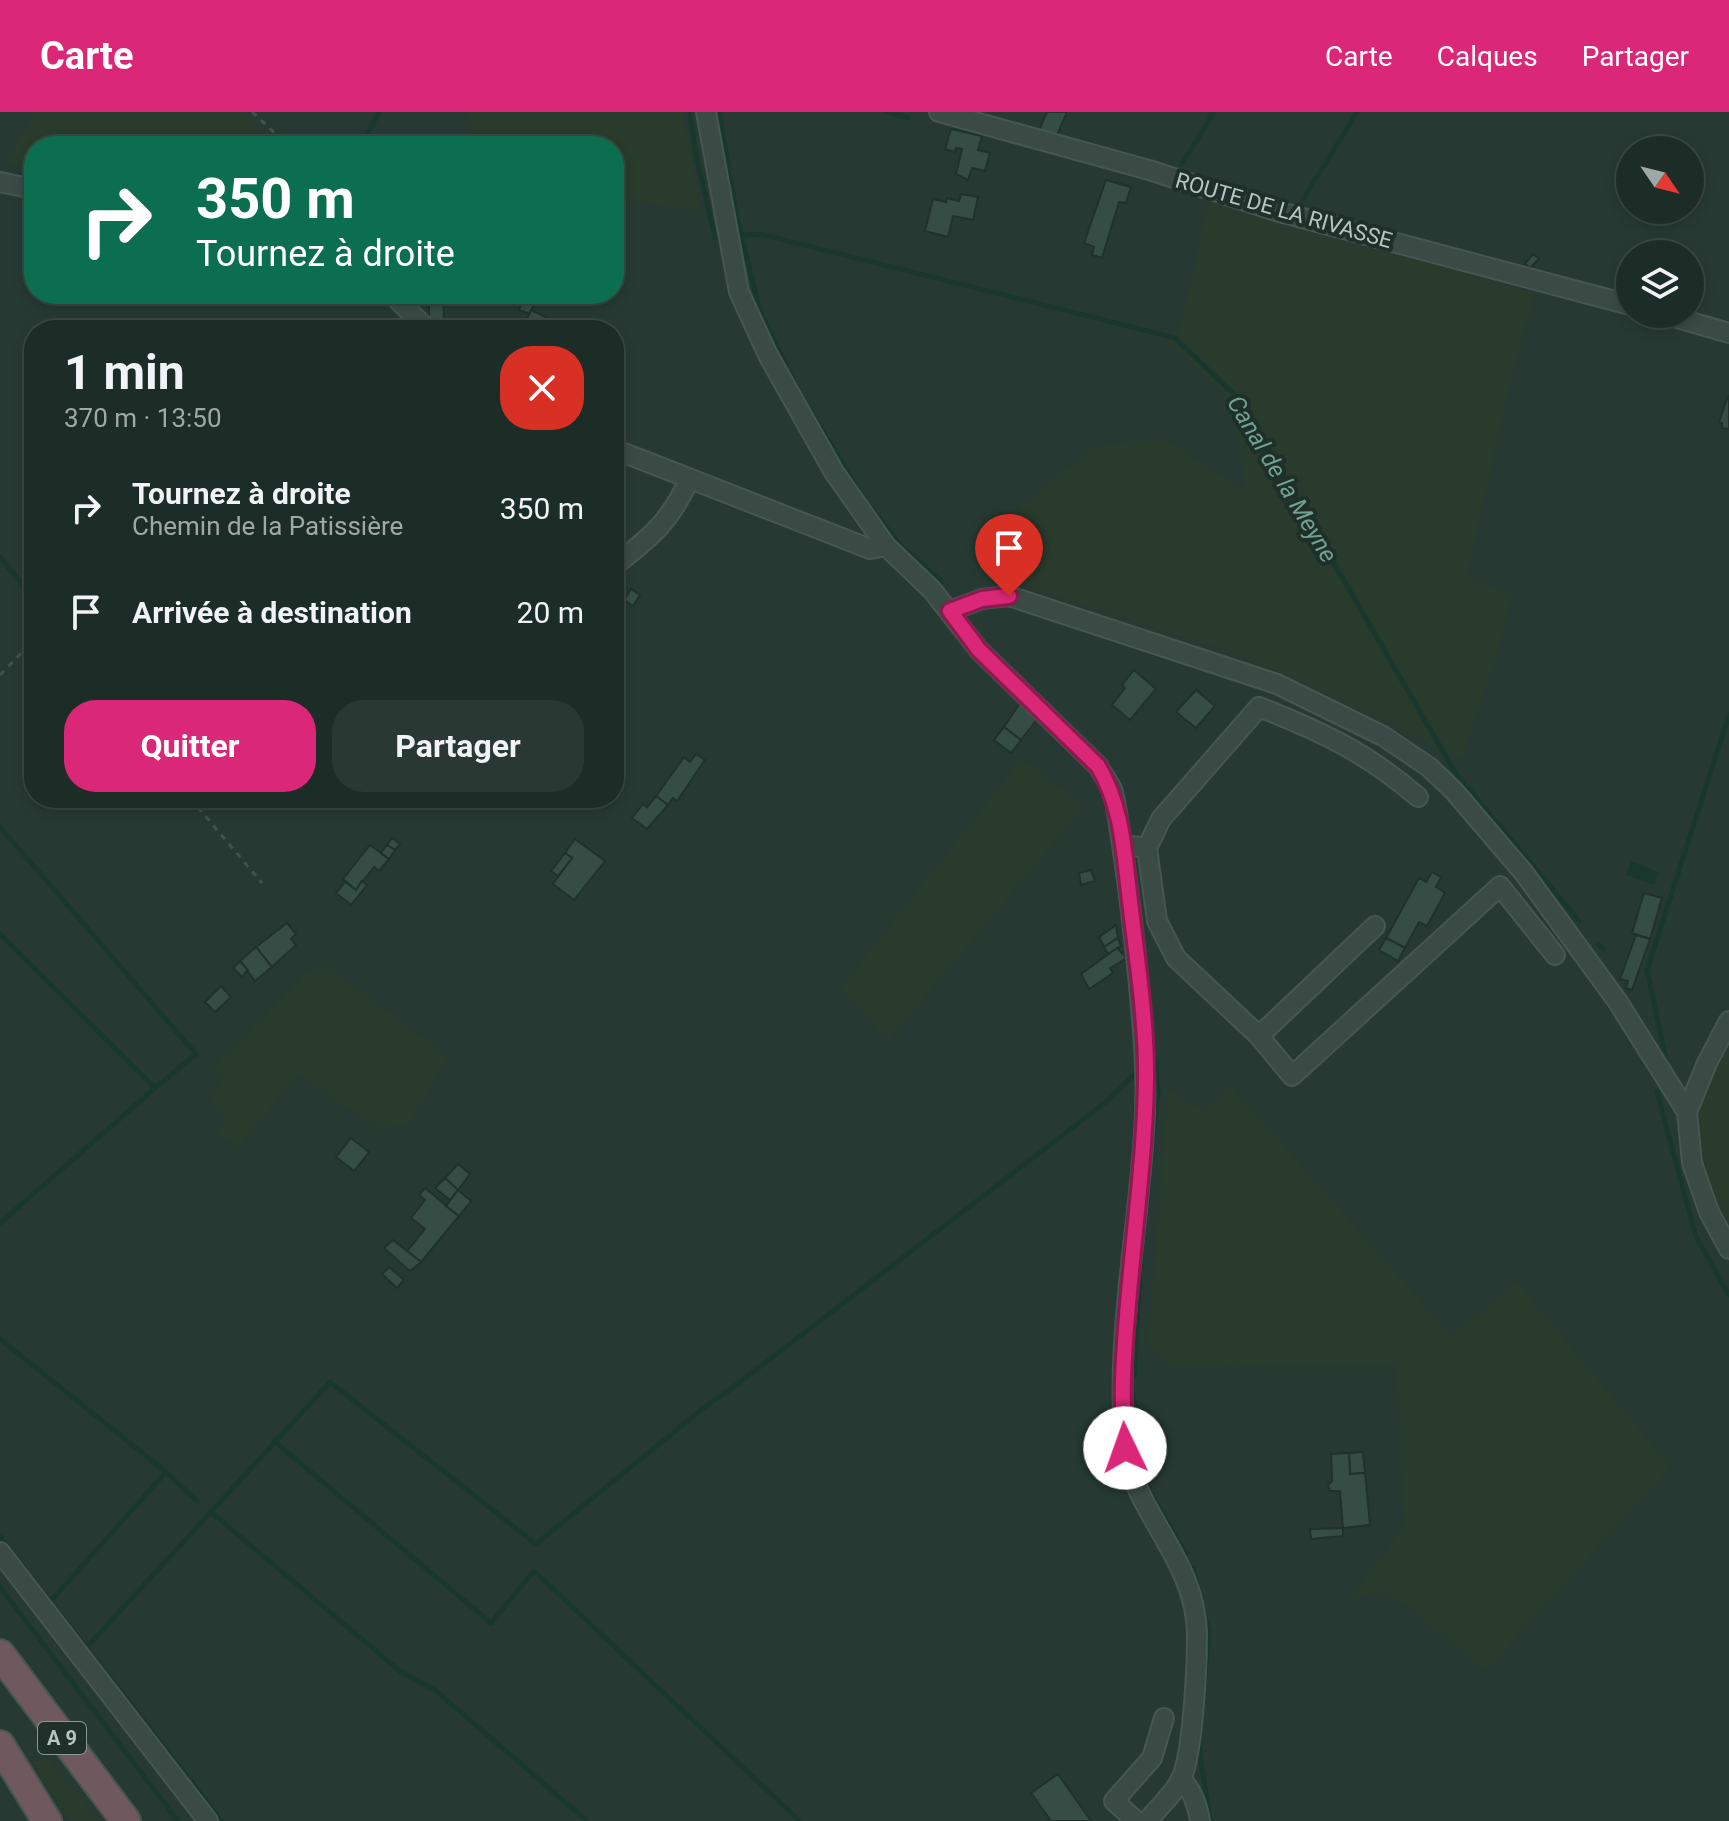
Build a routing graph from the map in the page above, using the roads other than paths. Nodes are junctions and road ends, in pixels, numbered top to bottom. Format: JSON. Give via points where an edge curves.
{"nodes":[{"id":1,"x":706,"y":112,"type":"edge"},
{"id":2,"x":939,"y":112,"type":"edge"},
{"id":3,"x":0,"y":182,"type":"edge"},
{"id":4,"x":24,"y":187,"type":"edge"},
{"id":5,"x":1616,"y":301,"type":"edge"},
{"id":6,"x":402,"y":304,"type":"edge"},
{"id":7,"x":418,"y":320,"type":"edge"},
{"id":8,"x":1704,"y":326,"type":"edge"},
{"id":9,"x":1729,"y":333,"type":"edge"},
{"id":10,"x":624,"y":453,"type":"edge"},
{"id":11,"x":689,"y":480,"type":"junction"},
{"id":12,"x":886,"y":546,"type":"junction"},
{"id":13,"x":624,"y":558,"type":"edge"},
{"id":14,"x":950,"y":611,"type":"junction"},
{"id":15,"x":1418,"y":797,"type":"dead end"},
{"id":16,"x":1123,"y":845,"type":"junction"},
{"id":17,"x":1147,"y":848,"type":"junction"},
{"id":18,"x":1375,"y":926,"type":"dead end"},
{"id":19,"x":1555,"y":955,"type":"dead end"},
{"id":20,"x":1729,"y":1021,"type":"edge"},
{"id":21,"x":1259,"y":1036,"type":"junction"},
{"id":22,"x":1687,"y":1112,"type":"junction"},
{"id":23,"x":1729,"y":1249,"type":"edge"},
{"id":24,"x":0,"y":1552,"type":"edge"},
{"id":25,"x":0,"y":1654,"type":"edge"},
{"id":26,"x":1164,"y":1718,"type":"dead end"},
{"id":27,"x":0,"y":1745,"type":"edge"},
{"id":28,"x":1181,"y":1779,"type":"junction"},
{"id":29,"x":1148,"y":1819,"type":"edge"},
{"id":30,"x":47,"y":1821,"type":"edge"},
{"id":31,"x":126,"y":1821,"type":"edge"},
{"id":32,"x":208,"y":1821,"type":"edge"},
{"id":33,"x":1200,"y":1821,"type":"edge"}],
"edges":[{"from":1,"to":12,"type":"street","via":[[739,292],[834,472]]},
{"from":2,"to":5,"type":"street","name":"ROUTE DE LA RIVASSE","via":[[1276,211]]},
{"from":3,"to":4,"type":"street"},
{"from":6,"to":7,"type":"street"},
{"from":8,"to":9,"type":"street"},
{"from":10,"to":11,"type":"street"},
{"from":11,"to":12,"type":"street","via":[[870,549]]},
{"from":11,"to":13,"type":"street","via":[[656,533]]},
{"from":12,"to":14,"type":"street"},
{"from":14,"to":16,"type":"street","via":[[979,650],[1098,766],[1112,789]]},
{"from":14,"to":22,"type":"street","via":[[1009,596],[1277,684],[1383,736],[1429,767],[1524,873],[1618,1002]]},
{"from":15,"to":17,"type":"street","via":[[1386,769],[1322,732],[1259,707],[1161,819]]},
{"from":16,"to":17,"type":"street"},
{"from":16,"to":28,"type":"street","via":[[1146,1080],[1122,1384],[1125,1448],[1136,1483],[1193,1597],[1195,1674]]},
{"from":17,"to":21,"type":"street","via":[[1157,921],[1176,958]]},
{"from":18,"to":21,"type":"street"},
{"from":19,"to":21,"type":"street","via":[[1500,886],[1292,1076]]},
{"from":20,"to":22,"type":"street"},
{"from":22,"to":23,"type":"street","via":[[1692,1163]]},
{"from":24,"to":32,"type":"street"},
{"from":25,"to":31,"type":"highway","number":"A 9"},
{"from":26,"to":29,"type":"street","via":[[1152,1758],[1114,1801]]},
{"from":27,"to":30,"type":"highway","number":"A 9"},
{"from":28,"to":29,"type":"street"},
{"from":28,"to":33,"type":"street","via":[[1196,1802]]}]}
